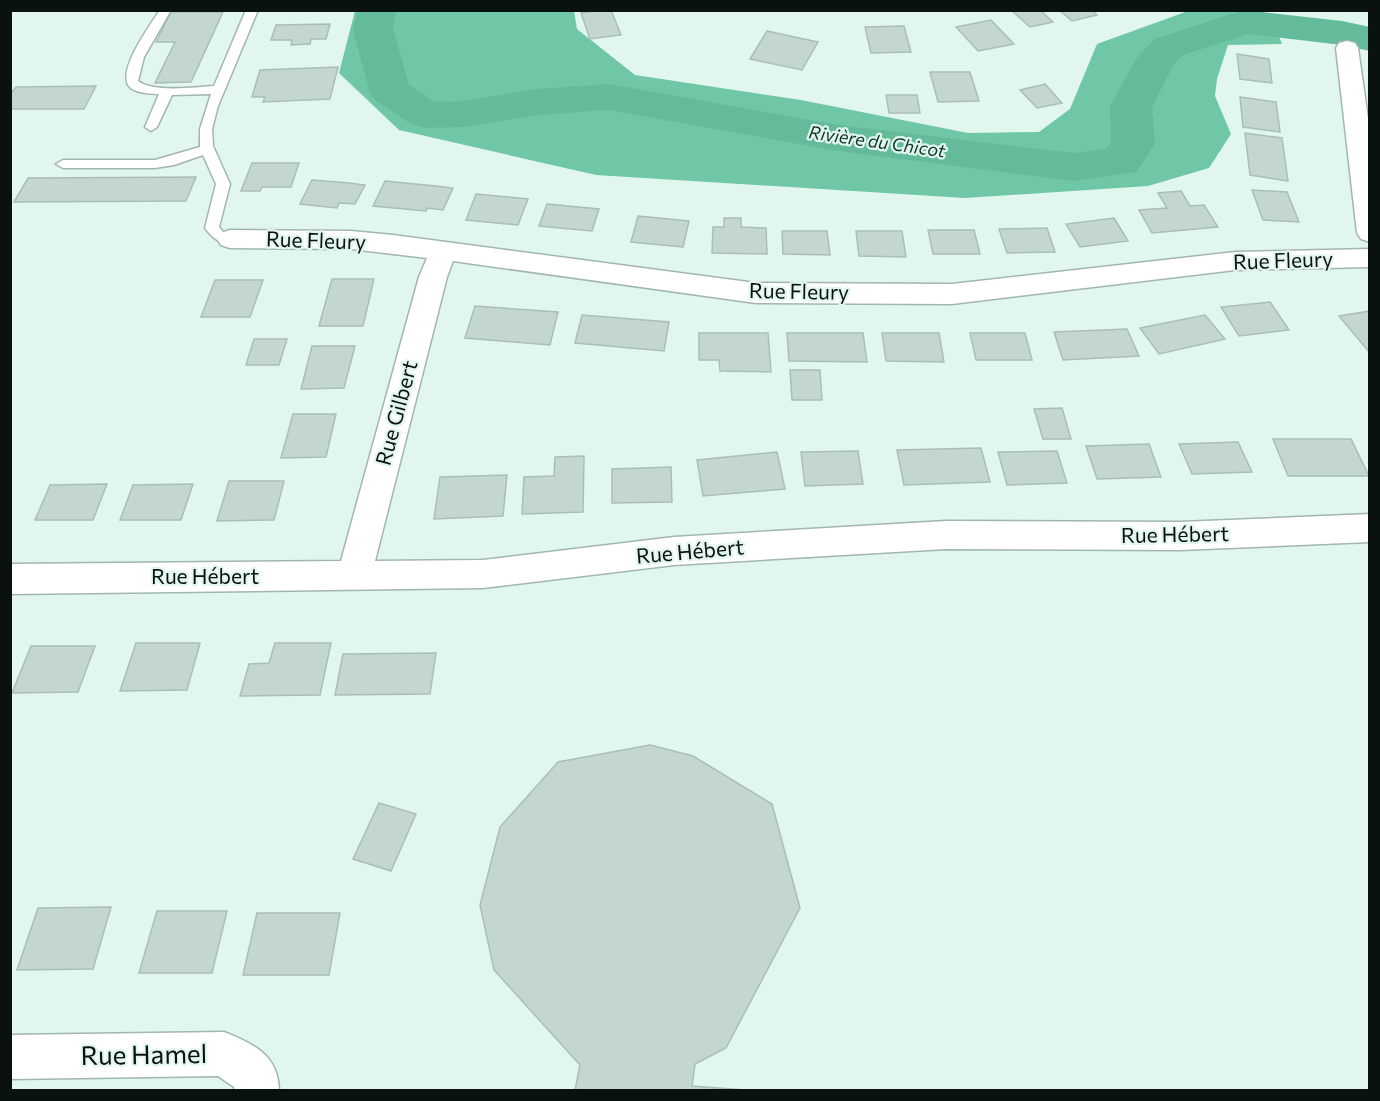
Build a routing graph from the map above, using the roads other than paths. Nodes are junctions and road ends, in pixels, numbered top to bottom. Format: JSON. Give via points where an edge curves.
{"nodes":[{"id":1,"x":166,"y":10,"type":"edge"},
{"id":2,"x":252,"y":10,"type":"edge"},
{"id":3,"x":1347,"y":48,"type":"dead end"},
{"id":4,"x":219,"y":90,"type":"junction"},
{"id":5,"x":167,"y":91,"type":"junction"},
{"id":6,"x":151,"y":127,"type":"dead end"},
{"id":7,"x":207,"y":149,"type":"junction"},
{"id":8,"x":63,"y":165,"type":"dead end"},
{"id":9,"x":1370,"y":233,"type":"edge"},
{"id":10,"x":230,"y":239,"type":"joint"},
{"id":11,"x":443,"y":252,"type":"junction"},
{"id":12,"x":1370,"y":258,"type":"edge"},
{"id":13,"x":1370,"y":528,"type":"edge"},
{"id":14,"x":354,"y":576,"type":"junction"},
{"id":15,"x":10,"y":579,"type":"edge"},
{"id":16,"x":10,"y":1057,"type":"edge"},
{"id":17,"x":257,"y":1090,"type":"edge"}],
"edges":[{"from":1,"to":5,"type":"lane","via":[[135,63],[131,80],[138,88]]},
{"from":2,"to":4,"type":"lane"},
{"from":3,"to":9,"type":"street"},
{"from":4,"to":5,"type":"lane"},
{"from":4,"to":7,"type":"lane","via":[[204,138]]},
{"from":5,"to":6,"type":"lane"},
{"from":7,"to":8,"type":"lane","via":[[156,164]]},
{"from":7,"to":10,"type":"lane","via":[[223,184],[212,228],[219,236]]},
{"from":10,"to":11,"type":"street","name":"Rue Fleury","via":[[351,240]]},
{"from":11,"to":12,"type":"street","name":"Rue Fleury","via":[[756,293],[857,294],[951,294],[1235,261]]},
{"from":11,"to":14,"type":"street","name":"Rue Gilbert","via":[[432,277]]},
{"from":13,"to":14,"type":"street","name":"Rue Hébert","via":[[1180,536],[946,535],[674,551],[483,574]]},
{"from":14,"to":15,"type":"street","name":"Rue Hébert"},
{"from":16,"to":17,"type":"street","name":"Rue Hamel","via":[[224,1054],[256,1075]]}]}
